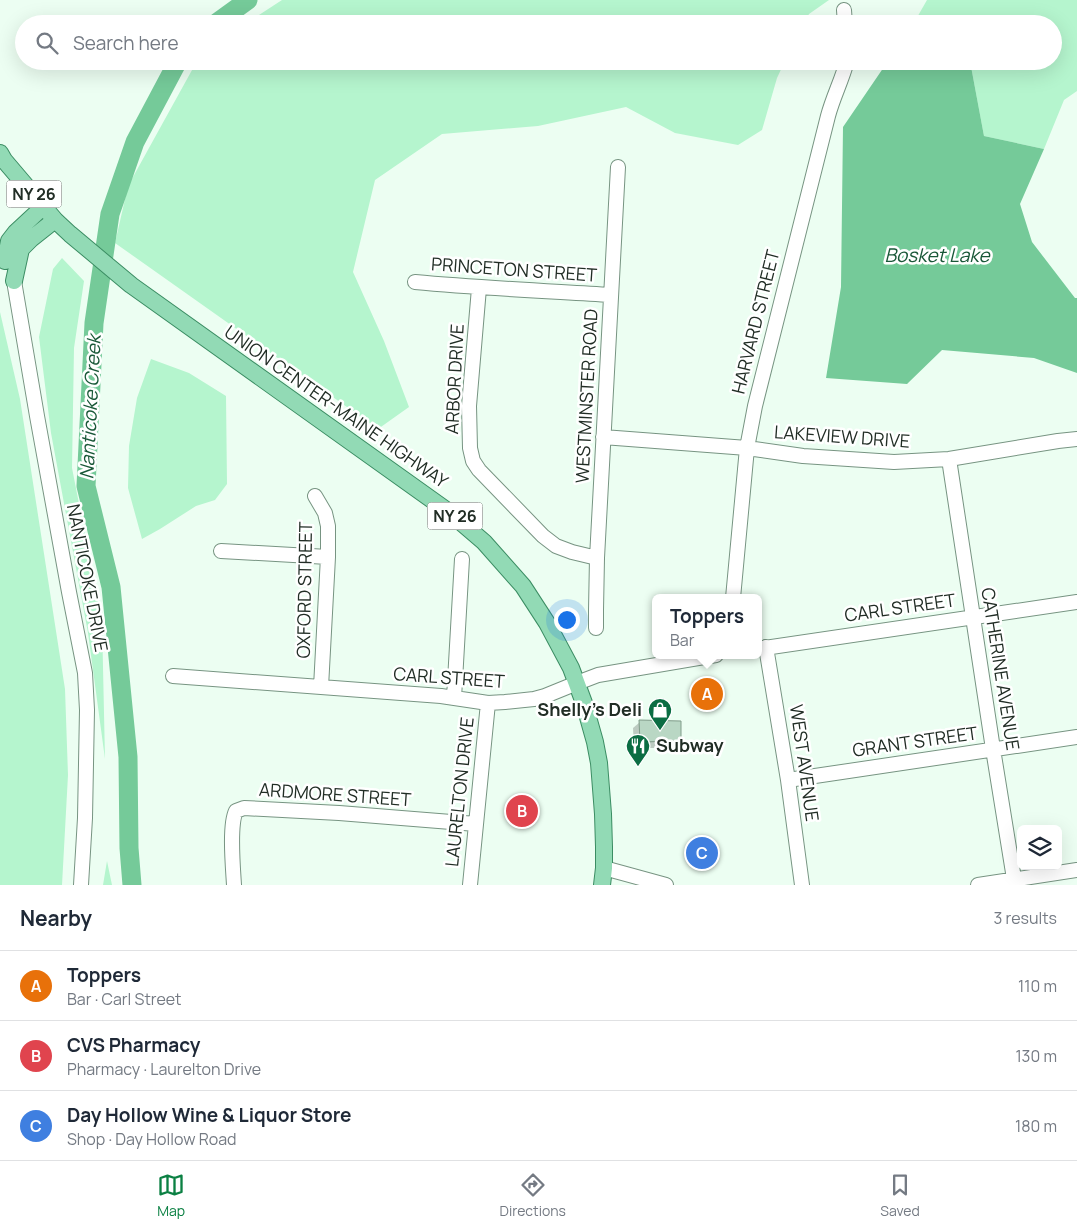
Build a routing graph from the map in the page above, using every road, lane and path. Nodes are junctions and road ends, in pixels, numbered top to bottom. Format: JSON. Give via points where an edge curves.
{"nodes":[{"id":1,"x":845,"y":70,"type":"edge"},
{"id":2,"x":0,"y":153,"type":"edge"},
{"id":3,"x":618,"y":167,"type":"dead end"},
{"id":4,"x":44,"y":206,"type":"junction"},
{"id":5,"x":55,"y":220,"type":"junction"},
{"id":6,"x":0,"y":233,"type":"edge"},
{"id":7,"x":5,"y":261,"type":"junction"},
{"id":8,"x":14,"y":281,"type":"junction"},
{"id":9,"x":414,"y":282,"type":"dead end"},
{"id":10,"x":480,"y":288,"type":"junction"},
{"id":11,"x":611,"y":295,"type":"junction"},
{"id":12,"x":603,"y":436,"type":"junction"},
{"id":13,"x":1077,"y":440,"type":"edge"},
{"id":14,"x":747,"y":448,"type":"junction"},
{"id":15,"x":949,"y":459,"type":"junction"},
{"id":16,"x":315,"y":496,"type":"dead end"},
{"id":17,"x":221,"y":551,"type":"dead end"},
{"id":18,"x":328,"y":557,"type":"junction"},
{"id":19,"x":462,"y":558,"type":"dead end"},
{"id":20,"x":597,"y":558,"type":"junction"},
{"id":21,"x":733,"y":594,"type":"edge"},
{"id":22,"x":1077,"y":602,"type":"edge"},
{"id":23,"x":973,"y":617,"type":"junction"},
{"id":24,"x":596,"y":628,"type":"dead end"},
{"id":25,"x":762,"y":648,"type":"edge"},
{"id":26,"x":694,"y":659,"type":"edge"},
{"id":27,"x":173,"y":676,"type":"dead end"},
{"id":28,"x":577,"y":683,"type":"junction"},
{"id":29,"x":321,"y":687,"type":"junction"},
{"id":30,"x":454,"y":698,"type":"junction"},
{"id":31,"x":488,"y":702,"type":"junction"},
{"id":32,"x":1077,"y":737,"type":"edge"},
{"id":33,"x":993,"y":749,"type":"junction"},
{"id":34,"x":788,"y":780,"type":"junction"},
{"id":35,"x":476,"y":824,"type":"junction"},
{"id":36,"x":604,"y":868,"type":"junction"},
{"id":37,"x":1077,"y":870,"type":"edge"},
{"id":38,"x":1014,"y":882,"type":"edge"},
{"id":39,"x":81,"y":885,"type":"edge"},
{"id":40,"x":234,"y":885,"type":"edge"},
{"id":41,"x":470,"y":885,"type":"edge"},
{"id":42,"x":602,"y":885,"type":"edge"},
{"id":43,"x":666,"y":885,"type":"edge"},
{"id":44,"x":802,"y":885,"type":"edge"},
{"id":45,"x":978,"y":885,"type":"edge"}],
"edges":[{"from":1,"to":14,"type":"street","name":"HARVARD STREET","via":[[828,116]]},
{"from":2,"to":4,"type":"main road","name":"UNION CENTER-MAINE HIGHWAY","number":"NY 26"},
{"from":3,"to":11,"type":"street","name":"WESTMINSTER ROAD"},
{"from":4,"to":5,"type":"main road","name":"UNION CENTER-MAINE HIGHWAY","number":"NY 26"},
{"from":4,"to":7,"type":"main road","via":[[9,241]]},
{"from":5,"to":8,"type":"main road","via":[[22,249]]},
{"from":5,"to":28,"type":"main road","name":"UNION CENTER-MAINE HIGHWAY","number":"NY 26","via":[[131,285],[414,486],[478,536],[523,586],[547,623]]},
{"from":6,"to":7,"type":"main road"},
{"from":7,"to":8,"type":"main road"},
{"from":8,"to":39,"type":"street","name":"NANTICOKE DRIVE","via":[[85,673],[87,729]]},
{"from":9,"to":10,"type":"street","name":"PRINCETON STREET"},
{"from":10,"to":11,"type":"street","name":"PRINCETON STREET"},
{"from":10,"to":20,"type":"street","name":"ARBOR DRIVE","via":[[469,406],[470,448],[474,461],[549,541],[572,552]]},
{"from":11,"to":12,"type":"street","name":"WESTMINSTER ROAD"},
{"from":12,"to":14,"type":"street","name":"LAKEVIEW DRIVE"},
{"from":12,"to":20,"type":"street","name":"WESTMINSTER ROAD"},
{"from":13,"to":15,"type":"street","name":"LAKEVIEW DRIVE"},
{"from":14,"to":15,"type":"street","name":"LAKEVIEW DRIVE","via":[[803,456],[894,462]]},
{"from":14,"to":21,"type":"street","name":"HARVARD STREET"},
{"from":15,"to":23,"type":"street","name":"CATHERINE AVENUE"},
{"from":16,"to":18,"type":"street","name":"OXFORD STREET","via":[[325,512],[328,526]]},
{"from":17,"to":18,"type":"street"},
{"from":18,"to":29,"type":"street","name":"OXFORD STREET"},
{"from":19,"to":30,"type":"street"},
{"from":20,"to":24,"type":"street","name":"WESTMINSTER ROAD"},
{"from":22,"to":23,"type":"street","name":"CARL STREET"},
{"from":23,"to":25,"type":"street","name":"CARL STREET"},
{"from":23,"to":33,"type":"street","name":"CATHERINE AVENUE"},
{"from":25,"to":34,"type":"street","name":"WEST AVENUE"},
{"from":26,"to":28,"type":"street","name":"CARL STREET","via":[[598,676]]},
{"from":27,"to":29,"type":"street","name":"CARL STREET"},
{"from":28,"to":31,"type":"street","name":"CARL STREET","via":[[534,699]]},
{"from":28,"to":36,"type":"main road","name":"UNION CENTER-MAINE HIGHWAY","number":"NY 26","via":[[599,763]]},
{"from":29,"to":30,"type":"street","name":"CARL STREET"},
{"from":30,"to":31,"type":"street","name":"CARL STREET"},
{"from":31,"to":35,"type":"street","name":"LAURELTON DRIVE"},
{"from":32,"to":33,"type":"street","name":"GRANT STREET"},
{"from":33,"to":34,"type":"street","name":"GRANT STREET"},
{"from":33,"to":38,"type":"street","name":"CATHERINE AVENUE"},
{"from":34,"to":44,"type":"street","name":"WEST AVENUE"},
{"from":35,"to":40,"type":"street","name":"ARDMORE STREET","via":[[244,808],[236,811],[232,826]]},
{"from":35,"to":41,"type":"street","name":"LAURELTON DRIVE"},
{"from":36,"to":42,"type":"main road","name":"UNION CENTER-MAINE HIGHWAY","number":"NY 26"},
{"from":36,"to":43,"type":"street"},
{"from":37,"to":38,"type":"street"},
{"from":38,"to":45,"type":"street"}]}
